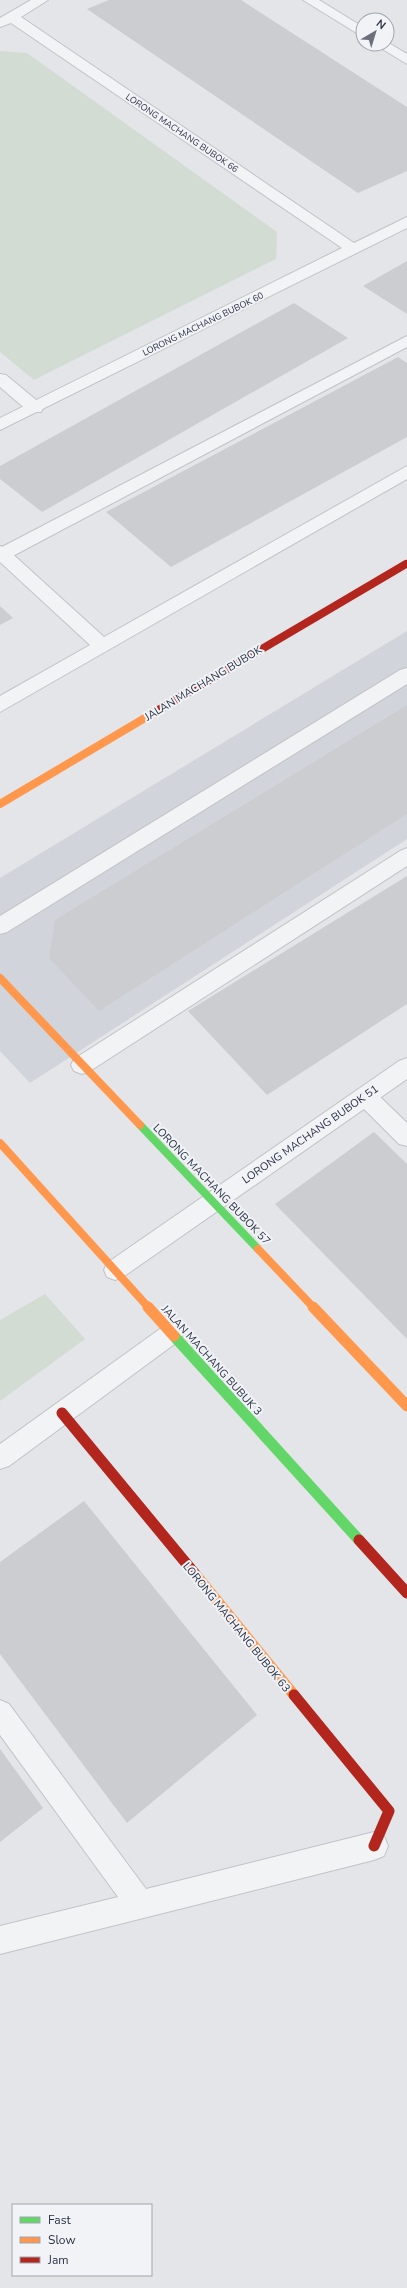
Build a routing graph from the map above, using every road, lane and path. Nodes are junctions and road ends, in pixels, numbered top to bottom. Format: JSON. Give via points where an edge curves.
{"nodes":[{"id":1,"x":41,"y":0,"type":"edge"},
{"id":2,"x":310,"y":0,"type":"edge"},
{"id":3,"x":6,"y":20,"type":"edge"},
{"id":4,"x":355,"y":28,"type":"edge"},
{"id":5,"x":394,"y":52,"type":"edge"},
{"id":6,"x":407,"y":60,"type":"edge"},
{"id":7,"x":407,"y":222,"type":"edge"},
{"id":8,"x":353,"y":249,"type":"junction"},
{"id":9,"x":407,"y":341,"type":"edge"},
{"id":10,"x":0,"y":379,"type":"edge"},
{"id":11,"x":35,"y":408,"type":"junction"},
{"id":12,"x":0,"y":425,"type":"edge"},
{"id":13,"x":407,"y":472,"type":"edge"},
{"id":14,"x":1,"y":553,"type":"edge"},
{"id":15,"x":407,"y":563,"type":"edge"},
{"id":16,"x":103,"y":646,"type":"junction"},
{"id":17,"x":407,"y":675,"type":"edge"},
{"id":18,"x":0,"y":705,"type":"edge"},
{"id":19,"x":0,"y":804,"type":"edge"},
{"id":20,"x":407,"y":856,"type":"edge"},
{"id":21,"x":0,"y":926,"type":"edge"},
{"id":22,"x":0,"y":978,"type":"edge"},
{"id":23,"x":82,"y":1065,"type":"junction"},
{"id":24,"x":407,"y":1067,"type":"edge"},
{"id":25,"x":364,"y":1096,"type":"junction"},
{"id":26,"x":407,"y":1137,"type":"edge"},
{"id":27,"x":0,"y":1143,"type":"edge"},
{"id":28,"x":213,"y":1202,"type":"junction"},
{"id":29,"x":115,"y":1270,"type":"junction"},
{"id":30,"x":172,"y":1333,"type":"junction"},
{"id":31,"x":407,"y":1406,"type":"edge"},
{"id":32,"x":62,"y":1413,"type":"junction"},
{"id":33,"x":0,"y":1458,"type":"edge"},
{"id":34,"x":407,"y":1593,"type":"edge"},
{"id":35,"x":0,"y":1713,"type":"edge"},
{"id":36,"x":374,"y":1846,"type":"joint"},
{"id":37,"x":140,"y":1904,"type":"junction"},
{"id":38,"x":0,"y":1940,"type":"edge"}],
"edges":[{"from":1,"to":3,"type":"street"},
{"from":2,"to":4,"type":"street"},
{"from":3,"to":8,"type":"street","name":"LORONG MACHANG BUBOK 66"},
{"from":5,"to":6,"type":"street"},
{"from":7,"to":8,"type":"street","name":"LORONG MACHANG BUBOK 60"},
{"from":8,"to":11,"type":"street","name":"LORONG MACHANG BUBOK 60"},
{"from":9,"to":14,"type":"street"},
{"from":10,"to":11,"type":"street"},
{"from":11,"to":12,"type":"street","name":"LORONG MACHANG BUBOK 60"},
{"from":13,"to":16,"type":"street"},
{"from":14,"to":16,"type":"street"},
{"from":15,"to":19,"type":"street","name":"JALAN MACHANG BUBOK"},
{"from":16,"to":18,"type":"street"},
{"from":17,"to":21,"type":"street"},
{"from":20,"to":23,"type":"street"},
{"from":22,"to":23,"type":"street","name":"LORONG MACHANG BUBOK 57"},
{"from":23,"to":28,"type":"street","name":"LORONG MACHANG BUBOK 57"},
{"from":24,"to":25,"type":"street","name":"LORONG MACHANG BUBOK 51"},
{"from":25,"to":26,"type":"street"},
{"from":25,"to":28,"type":"street","name":"LORONG MACHANG BUBOK 51"},
{"from":27,"to":29,"type":"street","name":"JALAN MACHANG BUBUK 3"},
{"from":28,"to":29,"type":"street","name":"LORONG MACHANG BUBOK 51"},
{"from":28,"to":31,"type":"street","name":"LORONG MACHANG BUBOK 57"},
{"from":29,"to":30,"type":"street","name":"JALAN MACHANG BUBUK 3"},
{"from":30,"to":32,"type":"street"},
{"from":30,"to":34,"type":"street","name":"JALAN MACHANG BUBUK 3"},
{"from":32,"to":33,"type":"street"},
{"from":32,"to":36,"type":"street","name":"LORONG MACHANG BUBOK 63","via":[[389,1811]]},
{"from":35,"to":37,"type":"street"},
{"from":36,"to":37,"type":"street"},
{"from":37,"to":38,"type":"street"}]}
